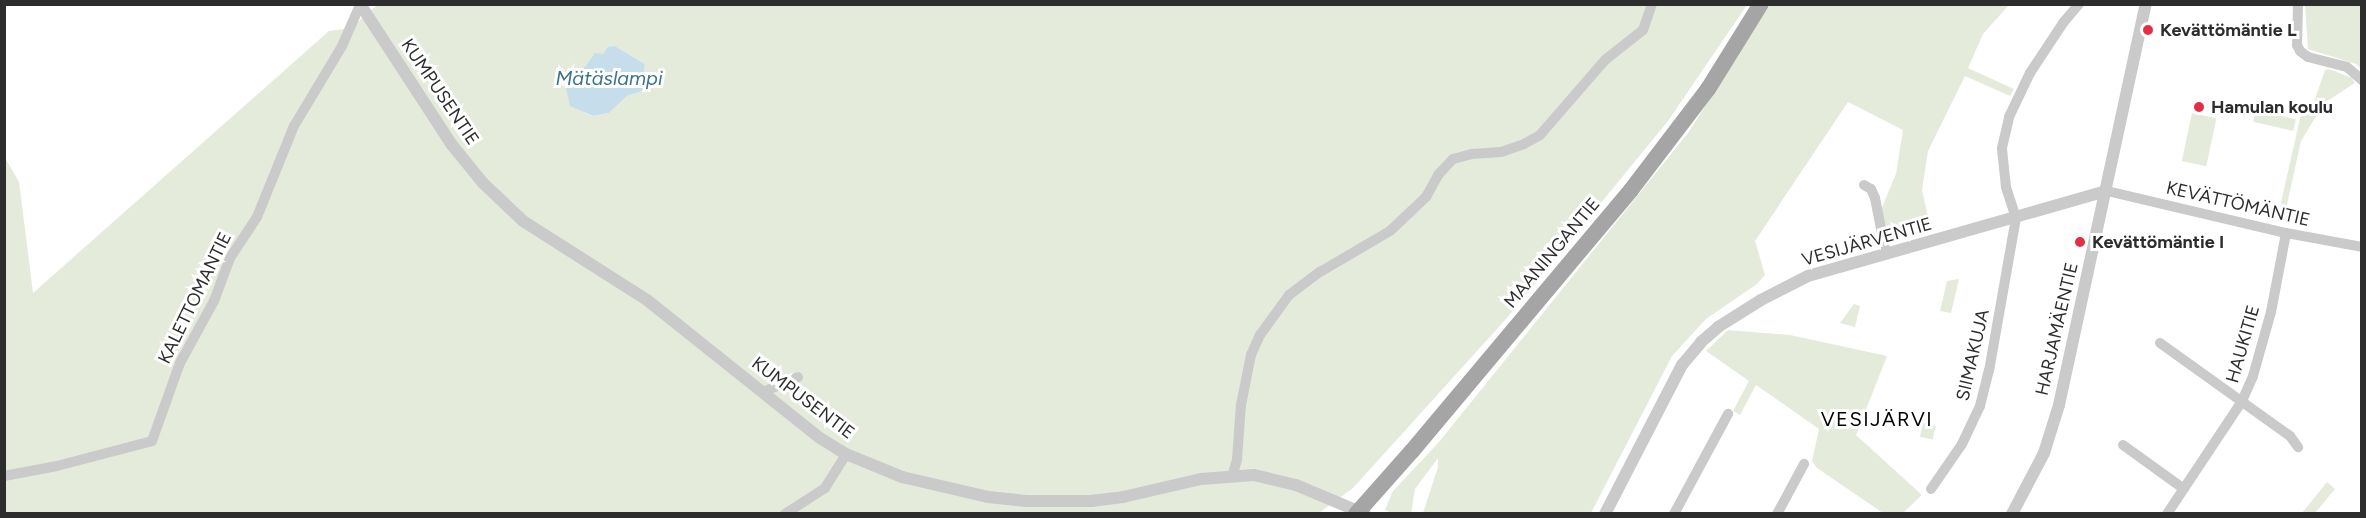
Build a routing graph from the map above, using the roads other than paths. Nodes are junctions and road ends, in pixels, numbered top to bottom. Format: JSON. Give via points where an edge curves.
{"nodes":[{"id":1,"x":1652,"y":4,"type":"edge"},
{"id":2,"x":1761,"y":4,"type":"edge"},
{"id":3,"x":2079,"y":4,"type":"edge"},
{"id":4,"x":2146,"y":4,"type":"edge"},
{"id":5,"x":2298,"y":4,"type":"edge"},
{"id":6,"x":360,"y":5,"type":"edge"},
{"id":7,"x":2361,"y":80,"type":"edge"},
{"id":8,"x":1864,"y":185,"type":"dead end"},
{"id":9,"x":2107,"y":191,"type":"junction"},
{"id":10,"x":2016,"y":218,"type":"junction"},
{"id":11,"x":2286,"y":233,"type":"junction"},
{"id":12,"x":2361,"y":247,"type":"edge"},
{"id":13,"x":1886,"y":254,"type":"junction"},
{"id":14,"x":2160,"y":343,"type":"dead end"},
{"id":15,"x":798,"y":377,"type":"dead end"},
{"id":16,"x":763,"y":392,"type":"junction"},
{"id":17,"x":2242,"y":401,"type":"junction"},
{"id":18,"x":1728,"y":414,"type":"dead end"},
{"id":19,"x":2123,"y":445,"type":"dead end"},
{"id":20,"x":2298,"y":447,"type":"dead end"},
{"id":21,"x":846,"y":454,"type":"junction"},
{"id":22,"x":1804,"y":464,"type":"dead end"},
{"id":23,"x":4,"y":476,"type":"edge"},
{"id":24,"x":1232,"y":477,"type":"junction"},
{"id":25,"x":1931,"y":489,"type":"dead end"},
{"id":26,"x":2184,"y":489,"type":"junction"},
{"id":27,"x":1360,"y":512,"type":"edge"},
{"id":28,"x":784,"y":513,"type":"edge"},
{"id":29,"x":1605,"y":513,"type":"edge"},
{"id":30,"x":1674,"y":513,"type":"edge"},
{"id":31,"x":1777,"y":513,"type":"edge"},
{"id":32,"x":2012,"y":513,"type":"edge"},
{"id":33,"x":2167,"y":513,"type":"edge"}],
"edges":[{"from":1,"to":24,"type":"street","via":[[1643,30],[1605,60],[1540,135],[1501,152],[1453,159],[1426,197],[1390,231],[1289,295],[1260,335],[1251,355]]},
{"from":2,"to":27,"type":"main road","name":"MAANINGANTIE","via":[[1708,89],[1631,190]]},
{"from":3,"to":10,"type":"street","via":[[2030,73],[2004,132],[2007,187]]},
{"from":4,"to":9,"type":"street","name":"HARJAMÄENTIE"},
{"from":5,"to":7,"type":"street","via":[[2300,51],[2308,57],[2347,67]]},
{"from":6,"to":16,"type":"street","name":"KUMPUSENTIE","via":[[452,145],[483,183],[523,220],[647,300]]},
{"from":6,"to":23,"type":"street","name":"KALETTOMANTIE","via":[[342,46],[294,126],[257,217],[230,258],[214,301],[180,363],[152,441]]},
{"from":8,"to":13,"type":"street","via":[[1875,198]]},
{"from":9,"to":10,"type":"street","name":"VESIJÄRVENTIE"},
{"from":9,"to":11,"type":"street","name":"KEVÄTTÖMÄNTIE"},
{"from":9,"to":32,"type":"street","name":"HARJAMÄENTIE","via":[[2059,405],[2044,453]]},
{"from":10,"to":13,"type":"street","name":"VESIJÄRVENTIE"},
{"from":10,"to":25,"type":"street","name":"SIIMAKUJA","via":[[1980,406],[1962,444]]},
{"from":11,"to":12,"type":"street","name":"KEVÄTTÖMÄNTIE"},
{"from":11,"to":17,"type":"street","name":"HAUKITIE","via":[[2271,312]]},
{"from":13,"to":29,"type":"street","name":"VESIJÄRVENTIE","via":[[1808,276],[1761,300],[1701,342],[1682,365]]},
{"from":14,"to":17,"type":"street"},
{"from":15,"to":16,"type":"street"},
{"from":16,"to":21,"type":"street","name":"KUMPUSENTIE"},
{"from":17,"to":20,"type":"street","via":[[2290,436]]},
{"from":17,"to":26,"type":"street","name":"HAUKITIE"},
{"from":18,"to":30,"type":"street"},
{"from":19,"to":26,"type":"street"},
{"from":21,"to":24,"type":"street","name":"KUMPUSENTIE","via":[[902,477],[987,497],[1027,501],[1091,501],[1201,479]]},
{"from":21,"to":28,"type":"street","via":[[825,488]]},
{"from":22,"to":31,"type":"street"},
{"from":24,"to":27,"type":"street","name":"KUMPUSENTIE","via":[[1254,475],[1296,485]]},
{"from":26,"to":33,"type":"street","name":"HAUKITIE"}]}
